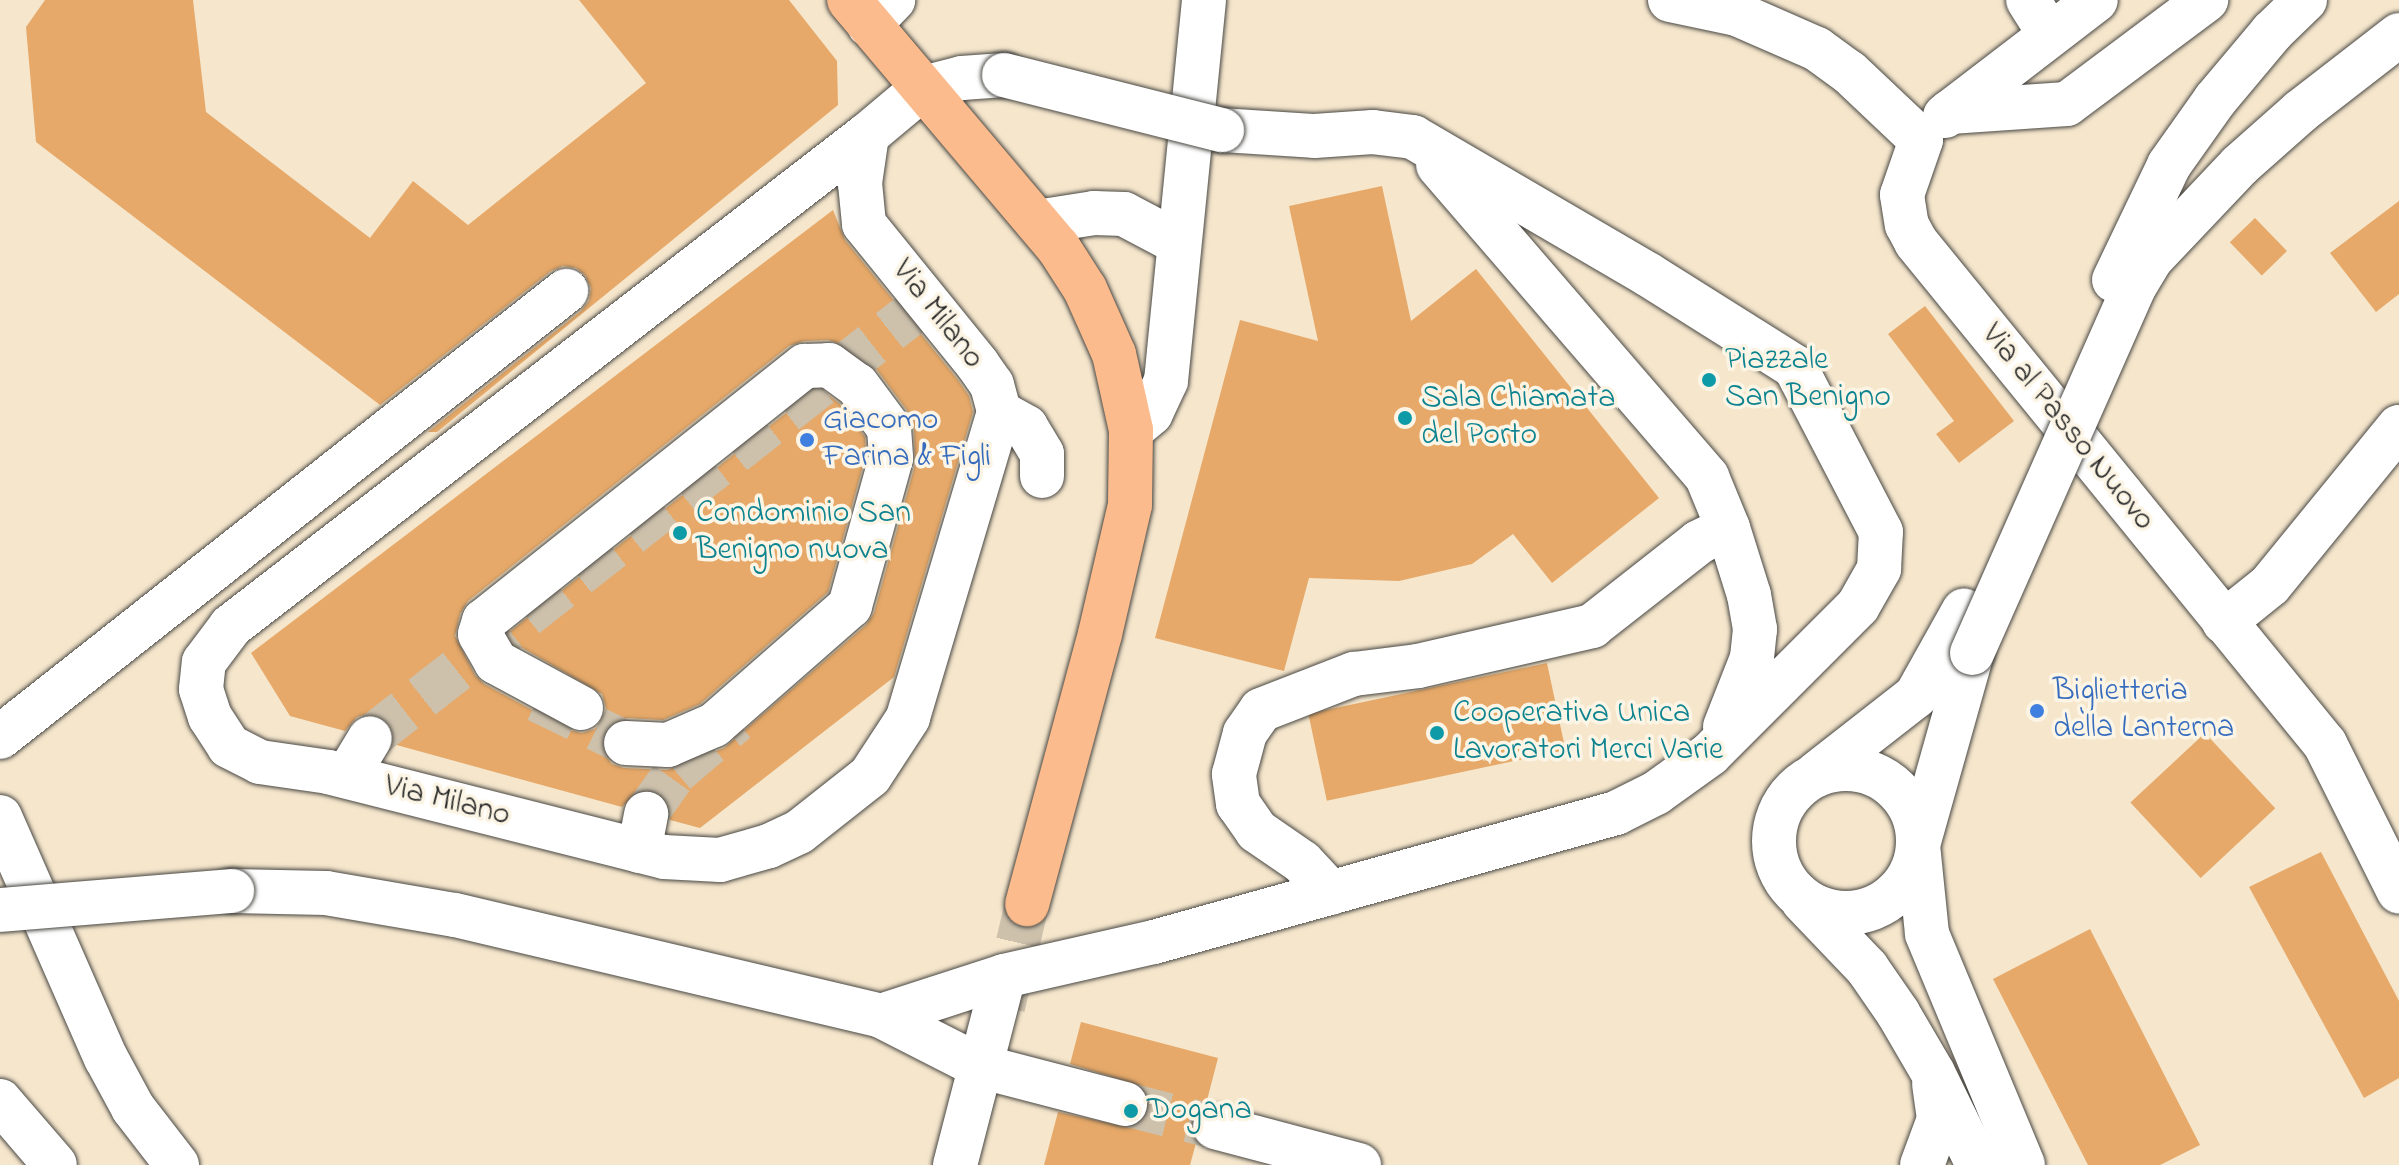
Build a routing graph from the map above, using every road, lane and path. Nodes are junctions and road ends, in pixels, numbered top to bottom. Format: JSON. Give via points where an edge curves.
{"nodes":[{"id":1,"x":1670,"y":0,"type":"edge"},
{"id":2,"x":2096,"y":0,"type":"edge"},
{"id":3,"x":2206,"y":0,"type":"edge"},
{"id":4,"x":2305,"y":0,"type":"edge"},
{"id":5,"x":1725,"y":7,"type":"edge"},
{"id":6,"x":870,"y":8,"type":"edge"},
{"id":7,"x":1202,"y":17,"type":"edge"},
{"id":8,"x":2039,"y":18,"type":"edge"},
{"id":9,"x":2399,"y":35,"type":"edge"},
{"id":10,"x":923,"y":88,"type":"junction"},
{"id":11,"x":1935,"y":126,"type":"junction"},
{"id":12,"x":867,"y":135,"type":"junction"},
{"id":13,"x":1413,"y":137,"type":"junction"},
{"id":14,"x":1037,"y":222,"type":"junction"},
{"id":15,"x":1179,"y":243,"type":"junction"},
{"id":16,"x":566,"y":291,"type":"dead end"},
{"id":17,"x":999,"y":412,"type":"junction"},
{"id":18,"x":2399,"y":427,"type":"edge"},
{"id":19,"x":1131,"y":430,"type":"junction"},
{"id":20,"x":1042,"y":476,"type":"dead end"},
{"id":21,"x":1728,"y":528,"type":"junction"},
{"id":22,"x":1749,"y":595,"type":"junction"},
{"id":23,"x":1858,"y":606,"type":"junction"},
{"id":24,"x":2224,"y":622,"type":"junction"},
{"id":25,"x":581,"y":708,"type":"tunnel mouth"},
{"id":26,"x":0,"y":737,"type":"edge"},
{"id":27,"x":370,"y":738,"type":"tunnel mouth"},
{"id":28,"x":626,"y":743,"type":"tunnel mouth"},
{"id":29,"x":1710,"y":754,"type":"junction"},
{"id":30,"x":1816,"y":774,"type":"junction"},
{"id":31,"x":347,"y":776,"type":"junction"},
{"id":32,"x":0,"y":817,"type":"edge"},
{"id":33,"x":1918,"y":845,"type":"junction"},
{"id":34,"x":2399,"y":892,"type":"edge"},
{"id":35,"x":1331,"y":893,"type":"junction"},
{"id":36,"x":1796,"y":894,"type":"junction"},
{"id":37,"x":1027,"y":904,"type":"tunnel mouth"},
{"id":38,"x":0,"y":910,"type":"edge"},
{"id":39,"x":1004,"y":976,"type":"junction"},
{"id":40,"x":881,"y":1016,"type":"junction"},
{"id":41,"x":979,"y":1066,"type":"junction"},
{"id":42,"x":1933,"y":1073,"type":"junction"},
{"id":43,"x":0,"y":1101,"type":"edge"},
{"id":44,"x":1125,"y":1104,"type":"tunnel mouth"},
{"id":45,"x":1215,"y":1127,"type":"tunnel mouth"},
{"id":46,"x":55,"y":1165,"type":"edge"},
{"id":47,"x":177,"y":1165,"type":"edge"},
{"id":48,"x":955,"y":1165,"type":"edge"},
{"id":49,"x":1359,"y":1165,"type":"edge"},
{"id":50,"x":1922,"y":1165,"type":"edge"},
{"id":51,"x":1978,"y":1165,"type":"edge"},
{"id":52,"x":2023,"y":1165,"type":"edge"}],
"edges":[{"from":1,"to":5,"type":"street"},
{"from":2,"to":8,"type":"street"},
{"from":3,"to":11,"type":"street","via":[[2067,104]]},
{"from":4,"to":30,"type":"street","bridge":true,"via":[[2215,100],[2169,165],[1964,610],[1916,696]]},
{"from":5,"to":11,"type":"street","via":[[1817,49]]},
{"from":6,"to":10,"type":"main road"},
{"from":7,"to":15,"type":"street"},
{"from":8,"to":11,"type":"street"},
{"from":9,"to":33,"type":"street","bridge":true,"via":[[2270,138],[2151,259],[2133,289],[1972,653]]},
{"from":10,"to":12,"type":"street","name":"Via Milano"},
{"from":10,"to":13,"type":"street","bridge":true,"via":[[1004,75],[1222,130]]},
{"from":10,"to":14,"type":"main road"},
{"from":11,"to":24,"type":"street","name":"Via al Passo Nuovo","via":[[1902,195],[1916,242]]},
{"from":12,"to":17,"type":"street","name":"Via Milano","via":[[860,183],[864,224],[920,308],[992,385]]},
{"from":12,"to":31,"type":"street","name":"Via Milano","via":[[231,626],[204,662],[201,689],[210,717],[229,746],[260,762]]},
{"from":13,"to":21,"type":"street","via":[[1707,477]]},
{"from":13,"to":23,"type":"street","via":[[1795,367],[1881,532],[1879,569]]},
{"from":14,"to":15,"type":"street","via":[[1124,214]]},
{"from":14,"to":19,"type":"main road","via":[[1085,289],[1114,354]]},
{"from":15,"to":19,"type":"street","via":[[1166,381],[1151,413]]},
{"from":16,"to":26,"type":"street"},
{"from":17,"to":20,"type":"street","via":[[1026,427],[1042,454]]},
{"from":17,"to":31,"type":"street","name":"Via Milano","via":[[908,718],[870,776],[810,824],[769,846],[720,860],[664,857],[643,832]]},
{"from":18,"to":24,"type":"street","via":[[2270,585]]},
{"from":19,"to":37,"type":"main road","via":[[1130,505]]},
{"from":21,"to":22,"type":"street"},
{"from":21,"to":35,"type":"street","via":[[1699,542],[1592,626],[1418,666],[1354,674],[1261,710],[1245,733],[1234,774],[1238,804],[1257,831],[1302,862]]},
{"from":22,"to":23,"type":"street","via":[[1773,621],[1806,630]]},
{"from":22,"to":29,"type":"street","via":[[1755,629],[1752,658],[1730,719]]},
{"from":23,"to":29,"type":"street"},
{"from":24,"to":34,"type":"street","name":"Via al Passo Nuovo","via":[[2325,744]]},
{"from":25,"to":28,"type":"street","via":[[496,662],[480,634],[484,621],[805,366],[829,365],[857,385],[889,428],[891,458],[850,606],[714,725],[668,745]]},
{"from":27,"to":31,"type":"street"},
{"from":29,"to":35,"type":"street","via":[[1656,793],[1616,813]]},
{"from":30,"to":33,"type":"street","via":[[1865,770],[1888,781],[1905,798],[1916,821]]},
{"from":30,"to":36,"type":"street","via":[[1796,788],[1774,829],[1781,875]]},
{"from":32,"to":47,"type":"street","via":[[106,1058],[133,1108]]},
{"from":33,"to":36,"type":"street","via":[[1913,870],[1882,904],[1837,913]]},
{"from":33,"to":52,"type":"street","via":[[1927,934]]},
{"from":35,"to":39,"type":"street"},
{"from":36,"to":42,"type":"street","via":[[1867,968]]},
{"from":38,"to":40,"type":"street","bridge":true,"via":[[232,891],[326,893],[455,915]]},
{"from":39,"to":40,"type":"street"},
{"from":39,"to":41,"type":"street"},
{"from":40,"to":41,"type":"street"},
{"from":41,"to":44,"type":"street"},
{"from":41,"to":48,"type":"street"},
{"from":42,"to":50,"type":"street","via":[[1939,1119]]},
{"from":42,"to":51,"type":"street"},
{"from":43,"to":46,"type":"street"},
{"from":45,"to":49,"type":"street"}]}
